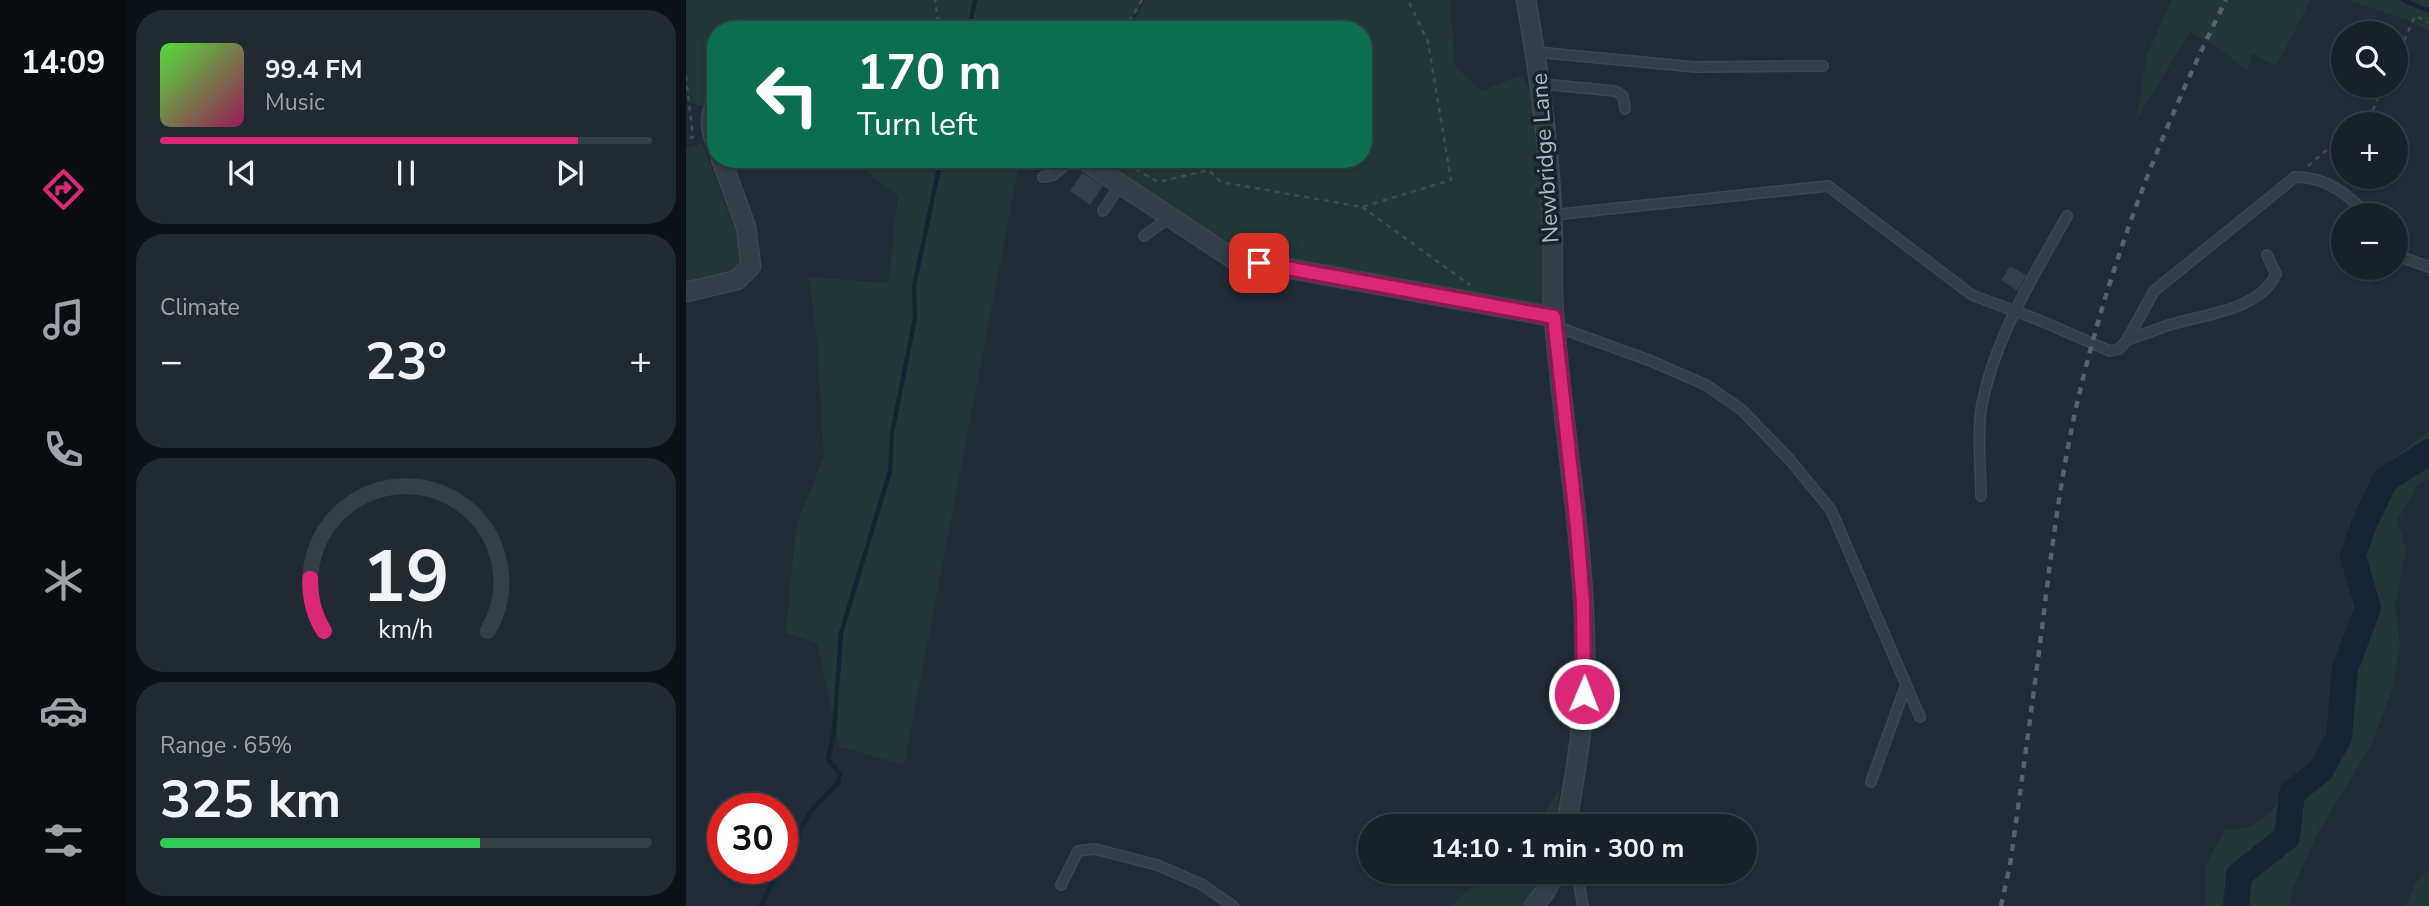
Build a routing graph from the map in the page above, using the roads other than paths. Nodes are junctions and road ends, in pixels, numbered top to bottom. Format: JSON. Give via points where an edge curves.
{"nodes":[{"id":1,"x":1527,"y":0,"type":"edge"},
{"id":2,"x":1536,"y":52,"type":"junction"},
{"id":3,"x":1823,"y":66,"type":"dead end"},
{"id":4,"x":1542,"y":84,"type":"junction"},
{"id":5,"x":1625,"y":109,"type":"dead end"},
{"id":6,"x":725,"y":168,"type":"edge"},
{"id":7,"x":1062,"y":168,"type":"edge"},
{"id":8,"x":1096,"y":168,"type":"edge"},
{"id":9,"x":1043,"y":177,"type":"dead end"},
{"id":10,"x":1121,"y":185,"type":"junction"},
{"id":11,"x":2356,"y":203,"type":"edge"},
{"id":12,"x":1103,"y":211,"type":"dead end"},
{"id":13,"x":1552,"y":215,"type":"junction"},
{"id":14,"x":1167,"y":216,"type":"junction"},
{"id":15,"x":2067,"y":216,"type":"dead end"},
{"id":16,"x":1144,"y":236,"type":"dead end"},
{"id":17,"x":2267,"y":255,"type":"dead end"},
{"id":18,"x":2408,"y":259,"type":"edge"},
{"id":19,"x":2429,"y":267,"type":"edge"},
{"id":20,"x":686,"y":292,"type":"edge"},
{"id":21,"x":2014,"y":311,"type":"junction"},
{"id":22,"x":1555,"y":322,"type":"junction"},
{"id":23,"x":2127,"y":340,"type":"junction"},
{"id":24,"x":1980,"y":496,"type":"dead end"},
{"id":25,"x":1906,"y":685,"type":"junction"},
{"id":26,"x":1920,"y":718,"type":"dead end"},
{"id":27,"x":1871,"y":782,"type":"dead end"},
{"id":28,"x":1568,"y":814,"type":"edge"},
{"id":29,"x":1549,"y":884,"type":"edge"},
{"id":30,"x":1579,"y":884,"type":"edge"},
{"id":31,"x":1061,"y":886,"type":"dead end"},
{"id":32,"x":1233,"y":906,"type":"edge"},
{"id":33,"x":1534,"y":906,"type":"edge"},
{"id":34,"x":1583,"y":906,"type":"edge"}],
"edges":[{"from":1,"to":2,"type":"street","name":"Newbridge Lane"},
{"from":2,"to":3,"type":"lane","via":[[1695,66]]},
{"from":2,"to":4,"type":"street","name":"Newbridge Lane"},
{"from":4,"to":5,"type":"lane","via":[[1615,91],[1623,96]]},
{"from":4,"to":13,"type":"street","name":"Newbridge Lane"},
{"from":6,"to":20,"type":"street","via":[[746,227],[751,266],[737,280]]},
{"from":7,"to":9,"type":"lane"},
{"from":8,"to":10,"type":"street"},
{"from":10,"to":12,"type":"lane"},
{"from":10,"to":14,"type":"street"},
{"from":11,"to":23,"type":"lane","via":[[2337,187],[2311,177],[2295,177],[2154,291]]},
{"from":13,"to":21,"type":"lane","via":[[1828,186],[1972,295]]},
{"from":13,"to":22,"type":"street","name":"Newbridge Lane"},
{"from":14,"to":16,"type":"lane"},
{"from":14,"to":22,"type":"street","via":[[1232,258]]},
{"from":15,"to":21,"type":"lane"},
{"from":17,"to":23,"type":"lane","via":[[2276,274],[2252,299]]},
{"from":18,"to":19,"type":"lane"},
{"from":21,"to":23,"type":"lane","via":[[2110,351]]},
{"from":21,"to":24,"type":"lane","via":[[1981,412]]},
{"from":22,"to":25,"type":"lane","via":[[1706,385],[1752,420],[1831,510]]},
{"from":22,"to":28,"type":"street","name":"Newbridge Lane","via":[[1577,527],[1585,673],[1582,735]]},
{"from":25,"to":26,"type":"lane"},
{"from":25,"to":27,"type":"lane"},
{"from":29,"to":33,"type":"street"},
{"from":30,"to":34,"type":"lane"},
{"from":31,"to":32,"type":"lane","via":[[1078,851],[1095,849],[1157,865],[1201,884]]}]}
